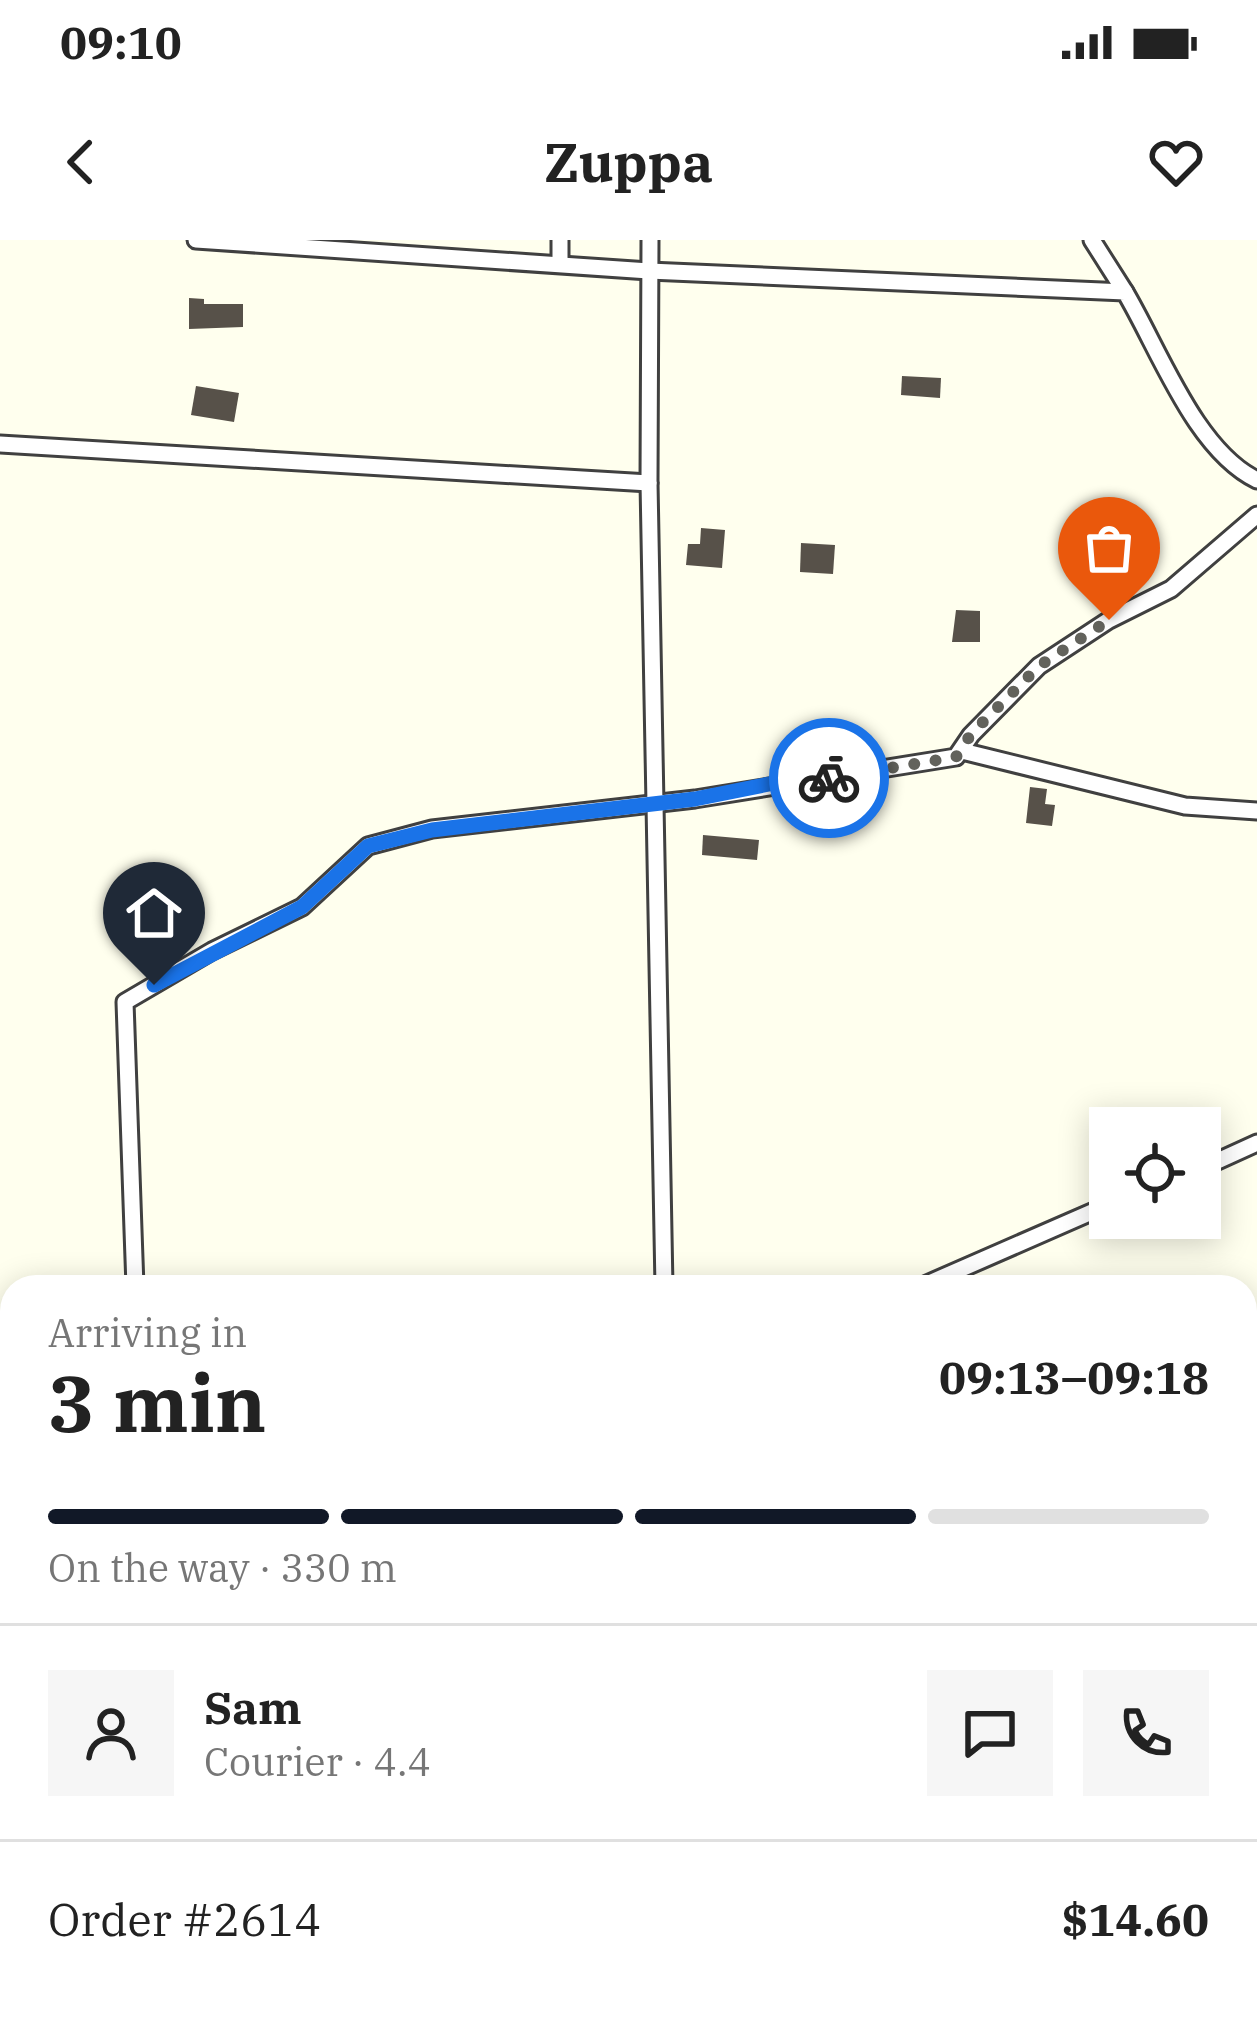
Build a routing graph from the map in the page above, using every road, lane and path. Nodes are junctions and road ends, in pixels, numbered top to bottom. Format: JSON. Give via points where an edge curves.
{"nodes":[{"id":1,"x":196,"y":240,"type":"edge"},
{"id":2,"x":560,"y":240,"type":"edge"},
{"id":3,"x":650,"y":240,"type":"edge"},
{"id":4,"x":1093,"y":240,"type":"edge"},
{"id":5,"x":348,"y":245,"type":"edge"},
{"id":6,"x":560,"y":264,"type":"junction"},
{"id":7,"x":649,"y":271,"type":"junction"},
{"id":8,"x":1125,"y":292,"type":"junction"},
{"id":9,"x":0,"y":444,"type":"edge"},
{"id":10,"x":1257,"y":480,"type":"edge"},
{"id":11,"x":649,"y":483,"type":"junction"},
{"id":12,"x":1257,"y":515,"type":"edge"},
{"id":13,"x":962,"y":752,"type":"junction"},
{"id":14,"x":657,"y":802,"type":"junction"},
{"id":15,"x":1257,"y":811,"type":"edge"},
{"id":16,"x":1257,"y":1143,"type":"edge"},
{"id":17,"x":1221,"y":1159,"type":"edge"},
{"id":18,"x":1089,"y":1213,"type":"edge"},
{"id":19,"x":135,"y":1275,"type":"edge"},
{"id":20,"x":664,"y":1275,"type":"edge"},
{"id":21,"x":947,"y":1275,"type":"edge"}],
"edges":[{"from":1,"to":5,"type":"street"},
{"from":2,"to":6,"type":"street"},
{"from":3,"to":7,"type":"street"},
{"from":4,"to":8,"type":"street"},
{"from":5,"to":6,"type":"street"},
{"from":6,"to":7,"type":"street"},
{"from":7,"to":8,"type":"street"},
{"from":7,"to":11,"type":"street"},
{"from":8,"to":10,"type":"street","via":[[1190,408],[1228,460]]},
{"from":9,"to":11,"type":"street"},
{"from":11,"to":14,"type":"street"},
{"from":12,"to":13,"type":"street","via":[[1171,590],[1039,666]]},
{"from":13,"to":14,"type":"street"},
{"from":13,"to":15,"type":"street","via":[[1185,806]]},
{"from":14,"to":19,"type":"street","via":[[432,830],[368,846],[302,907],[124,1002]]},
{"from":14,"to":20,"type":"street"},
{"from":16,"to":17,"type":"street"},
{"from":18,"to":21,"type":"street"}]}
